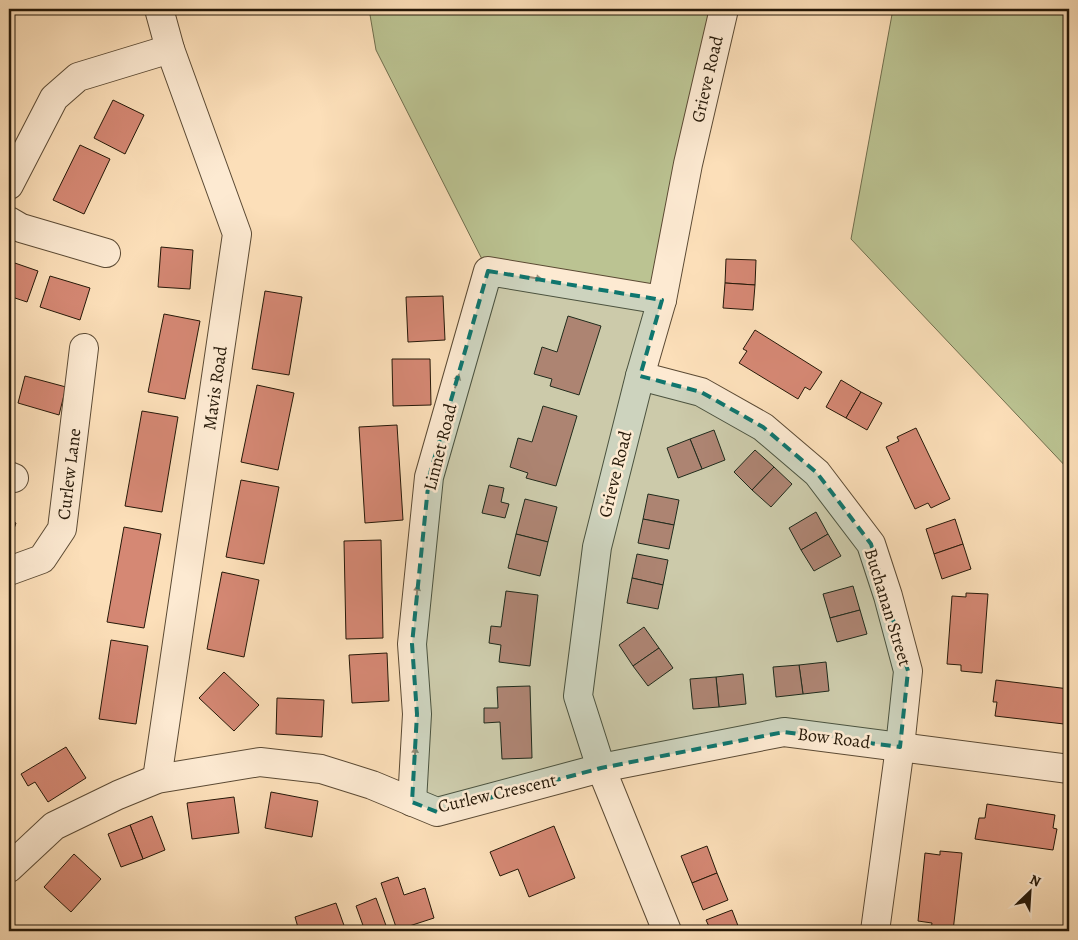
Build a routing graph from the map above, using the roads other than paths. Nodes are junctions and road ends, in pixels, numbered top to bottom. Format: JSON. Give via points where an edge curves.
{"nodes":[{"id":1,"x":158,"y":9,"type":"edge"},
{"id":2,"x":724,"y":9,"type":"edge"},
{"id":3,"x":170,"y":49,"type":"junction"},
{"id":4,"x":9,"y":185,"type":"edge"},
{"id":5,"x":9,"y":221,"type":"edge"},
{"id":6,"x":106,"y":253,"type":"dead end"},
{"id":7,"x":662,"y":300,"type":"junction"},
{"id":8,"x":84,"y":348,"type":"dead end"},
{"id":9,"x":640,"y":376,"type":"junction"},
{"id":10,"x":9,"y":572,"type":"edge"},
{"id":11,"x":900,"y":747,"type":"junction"},
{"id":12,"x":600,"y":768,"type":"junction"},
{"id":13,"x":1069,"y":769,"type":"edge"},
{"id":14,"x":158,"y":779,"type":"junction"},
{"id":15,"x":412,"y":802,"type":"junction"},
{"id":16,"x":9,"y":868,"type":"edge"},
{"id":17,"x":667,"y":931,"type":"edge"},
{"id":18,"x":875,"y":931,"type":"edge"}],
"edges":[{"from":1,"to":3,"type":"street","name":"Mavis Road"},
{"from":2,"to":7,"type":"street","name":"Grieve Road","via":[[688,164]]},
{"from":3,"to":4,"type":"street","via":[[78,77],[54,98]]},
{"from":3,"to":14,"type":"street","name":"Mavis Road","via":[[237,234]]},
{"from":5,"to":6,"type":"street","via":[[21,228]]},
{"from":7,"to":9,"type":"street","name":"Grieve Road"},
{"from":15,"to":7,"type":"street","name":"Linnet Road","one_way":true,"via":[[417,714],[412,644],[429,477],[488,271]]},
{"from":8,"to":10,"type":"street","name":"Curlew Lane","via":[[62,529],[42,559]]},
{"from":9,"to":11,"type":"street","name":"Buchanan Street","via":[[700,392],[763,427],[818,473],[871,544],[908,671]]},
{"from":9,"to":12,"type":"street","name":"Grieve Road","via":[[597,547],[578,696]]},
{"from":11,"to":12,"type":"street","name":"Bow Road","via":[[784,732]]},
{"from":11,"to":13,"type":"street","name":"Bow Road"},
{"from":11,"to":18,"type":"street","name":"Buchanan Street"},
{"from":12,"to":15,"type":"street","name":"Curlew Crescent","via":[[437,812]]},
{"from":12,"to":17,"type":"street","name":"Grieve Road"},
{"from":14,"to":15,"type":"street","name":"Curlew Crescent","via":[[260,762],[321,769],[372,784]]},
{"from":14,"to":16,"type":"street","name":"Curlew Crescent","via":[[54,826]]}]}
